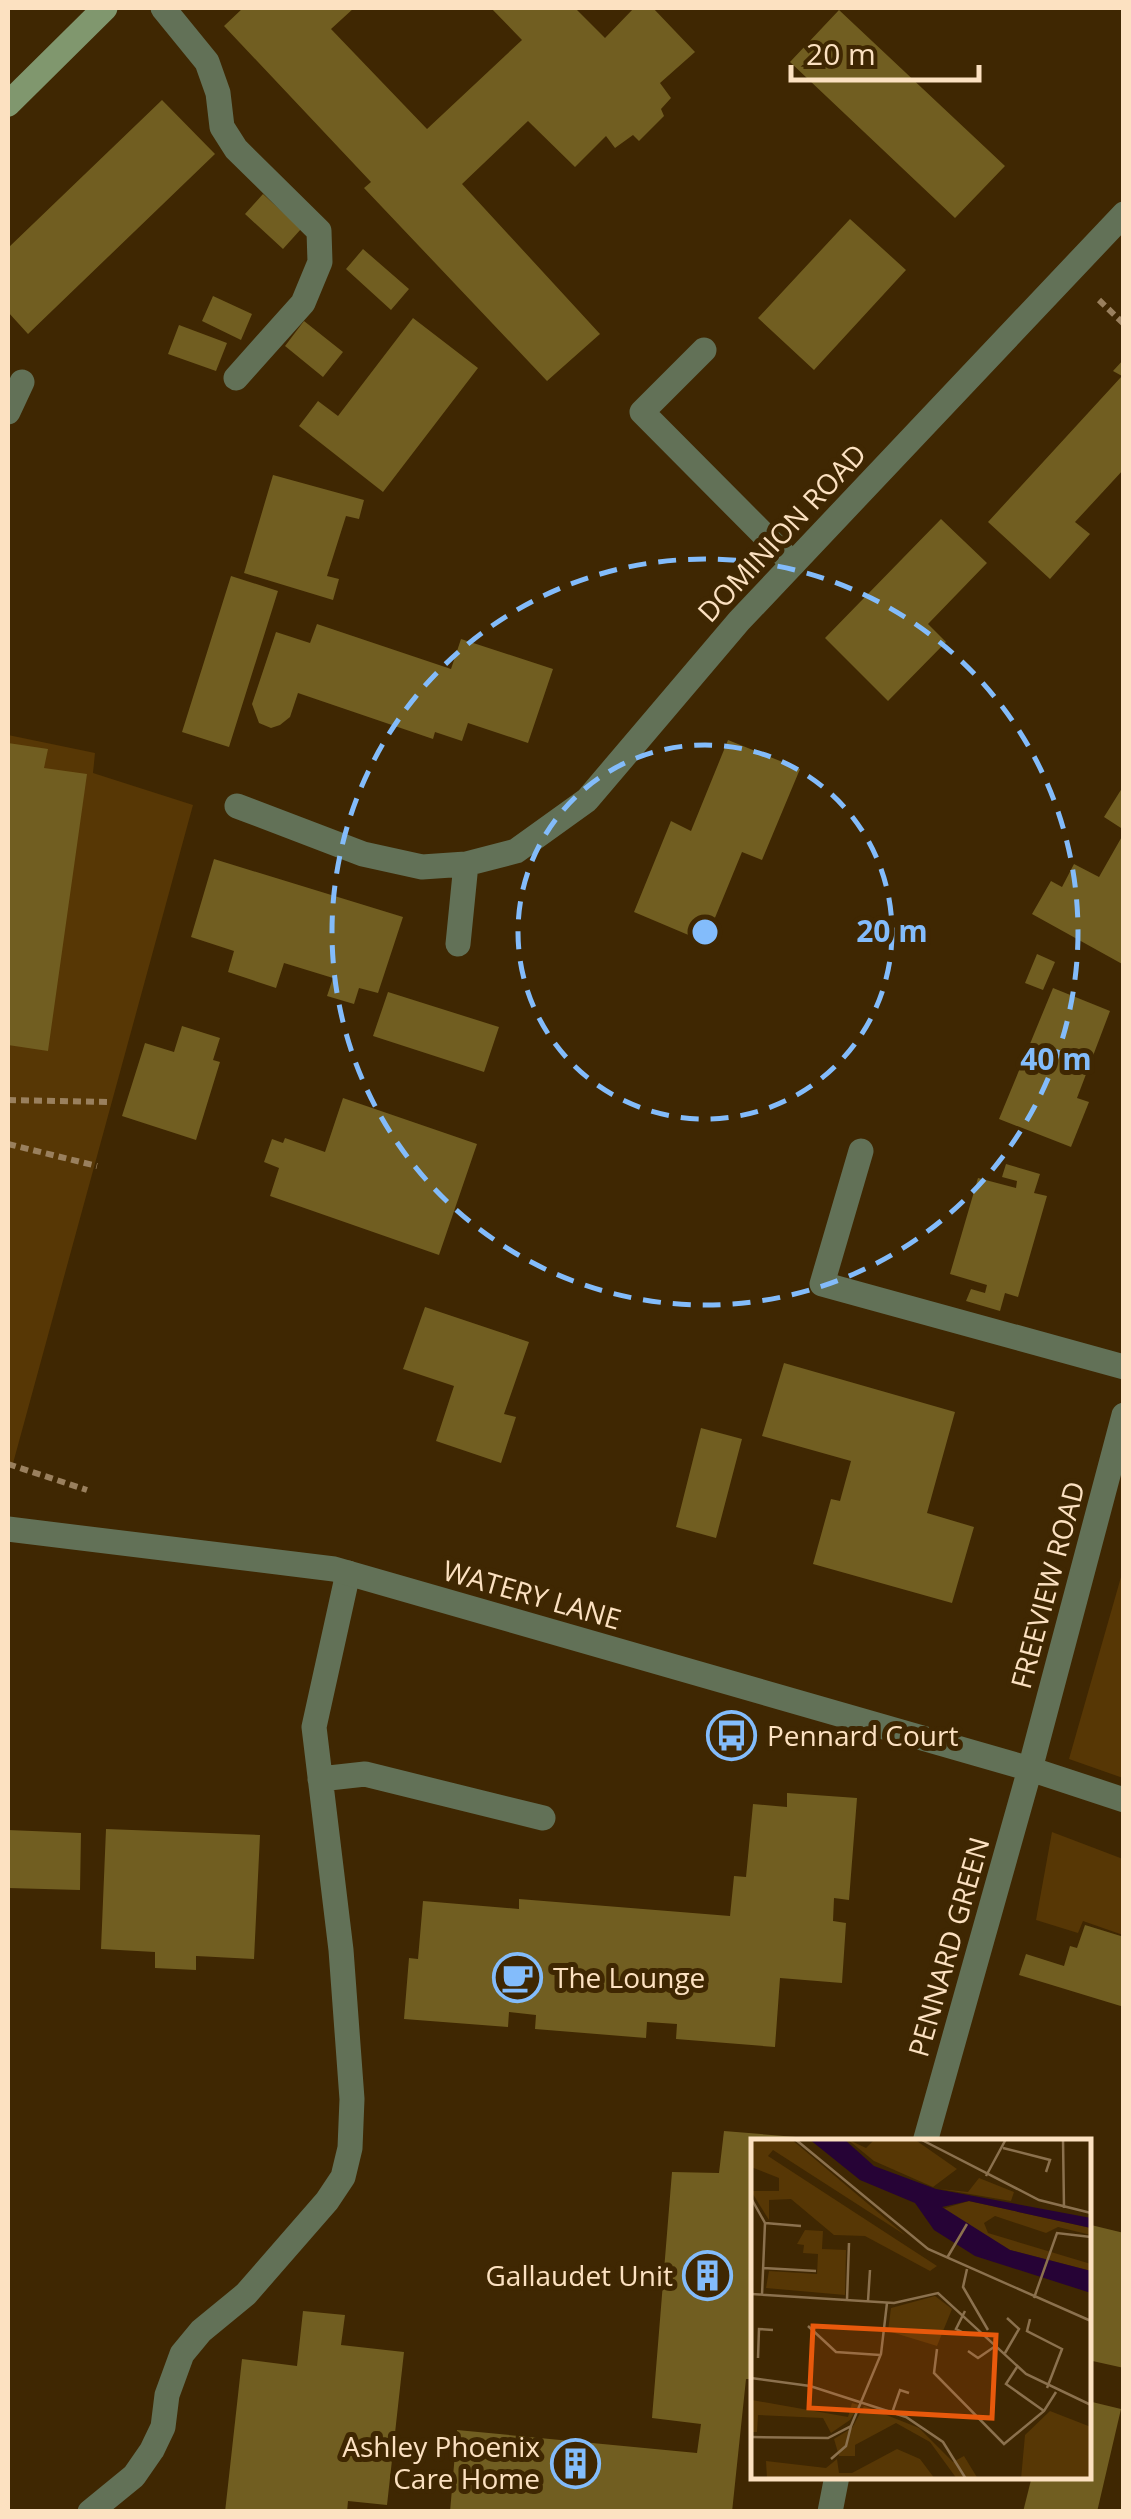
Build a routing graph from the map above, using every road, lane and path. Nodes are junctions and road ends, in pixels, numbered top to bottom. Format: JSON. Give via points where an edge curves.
{"nodes":[{"id":1,"x":106,"y":8,"type":"edge"},
{"id":2,"x":163,"y":8,"type":"edge"},
{"id":3,"x":44,"y":68,"type":"junction"},
{"id":4,"x":8,"y":84,"type":"edge"},
{"id":5,"x":8,"y":104,"type":"edge"},
{"id":6,"x":1124,"y":214,"type":"edge"},
{"id":7,"x":704,"y":350,"type":"dead end"},
{"id":8,"x":236,"y":378,"type":"dead end"},
{"id":9,"x":22,"y":382,"type":"dead end"},
{"id":10,"x":8,"y":412,"type":"edge"},
{"id":11,"x":792,"y":564,"type":"junction"},
{"id":12,"x":237,"y":806,"type":"dead end"},
{"id":13,"x":466,"y":864,"type":"junction"},
{"id":14,"x":458,"y":944,"type":"dead end"},
{"id":15,"x":8,"y":1100,"type":"edge"},
{"id":16,"x":106,"y":1102,"type":"dead end"},
{"id":17,"x":8,"y":1144,"type":"edge"},
{"id":18,"x":861,"y":1151,"type":"dead end"},
{"id":19,"x":98,"y":1166,"type":"dead end"},
{"id":20,"x":1124,"y":1368,"type":"edge"},
{"id":21,"x":1124,"y":1416,"type":"edge"},
{"id":22,"x":8,"y":1529,"type":"edge"},
{"id":23,"x":348,"y":1573,"type":"junction"},
{"id":24,"x":1030,"y":1769,"type":"junction"},
{"id":25,"x":320,"y":1779,"type":"junction"},
{"id":26,"x":1124,"y":1800,"type":"edge"},
{"id":27,"x":543,"y":1818,"type":"dead end"},
{"id":28,"x":926,"y":2139,"type":"edge"},
{"id":29,"x":836,"y":2479,"type":"edge"},
{"id":30,"x":90,"y":2512,"type":"edge"},
{"id":31,"x":830,"y":2512,"type":"edge"}],
"edges":[{"from":1,"to":3,"type":"street"},
{"from":2,"to":8,"type":"street","via":[[207,62],[222,126],[236,148],[319,231],[320,262],[303,303]]},
{"from":3,"to":4,"type":"street"},
{"from":3,"to":5,"type":"street"},
{"from":6,"to":11,"type":"street","name":"DOMINION ROAD"},
{"from":7,"to":11,"type":"street","via":[[642,412]]},
{"from":9,"to":10,"type":"street"},
{"from":11,"to":13,"type":"street","name":"DOMINION ROAD","via":[[587,800],[516,851]]},
{"from":12,"to":13,"type":"street","name":"DOMINION ROAD","via":[[363,854],[422,868]]},
{"from":13,"to":14,"type":"street"},
{"from":15,"to":16,"type":"path"},
{"from":17,"to":19,"type":"path"},
{"from":18,"to":20,"type":"street","via":[[822,1284]]},
{"from":21,"to":24,"type":"street","name":"FREEVIEW ROAD"},
{"from":22,"to":23,"type":"street","name":"WATERY LANE"},
{"from":23,"to":24,"type":"street","name":"WATERY LANE"},
{"from":23,"to":25,"type":"street","via":[[314,1727]]},
{"from":24,"to":26,"type":"street","name":"WATERY LANE"},
{"from":24,"to":28,"type":"street","name":"PENNARD GREEN"},
{"from":25,"to":27,"type":"street","via":[[365,1774]]},
{"from":25,"to":30,"type":"street","via":[[352,2099],[343,2176],[246,2294],[182,2354],[152,2450],[134,2476]]},
{"from":29,"to":31,"type":"street"}]}
